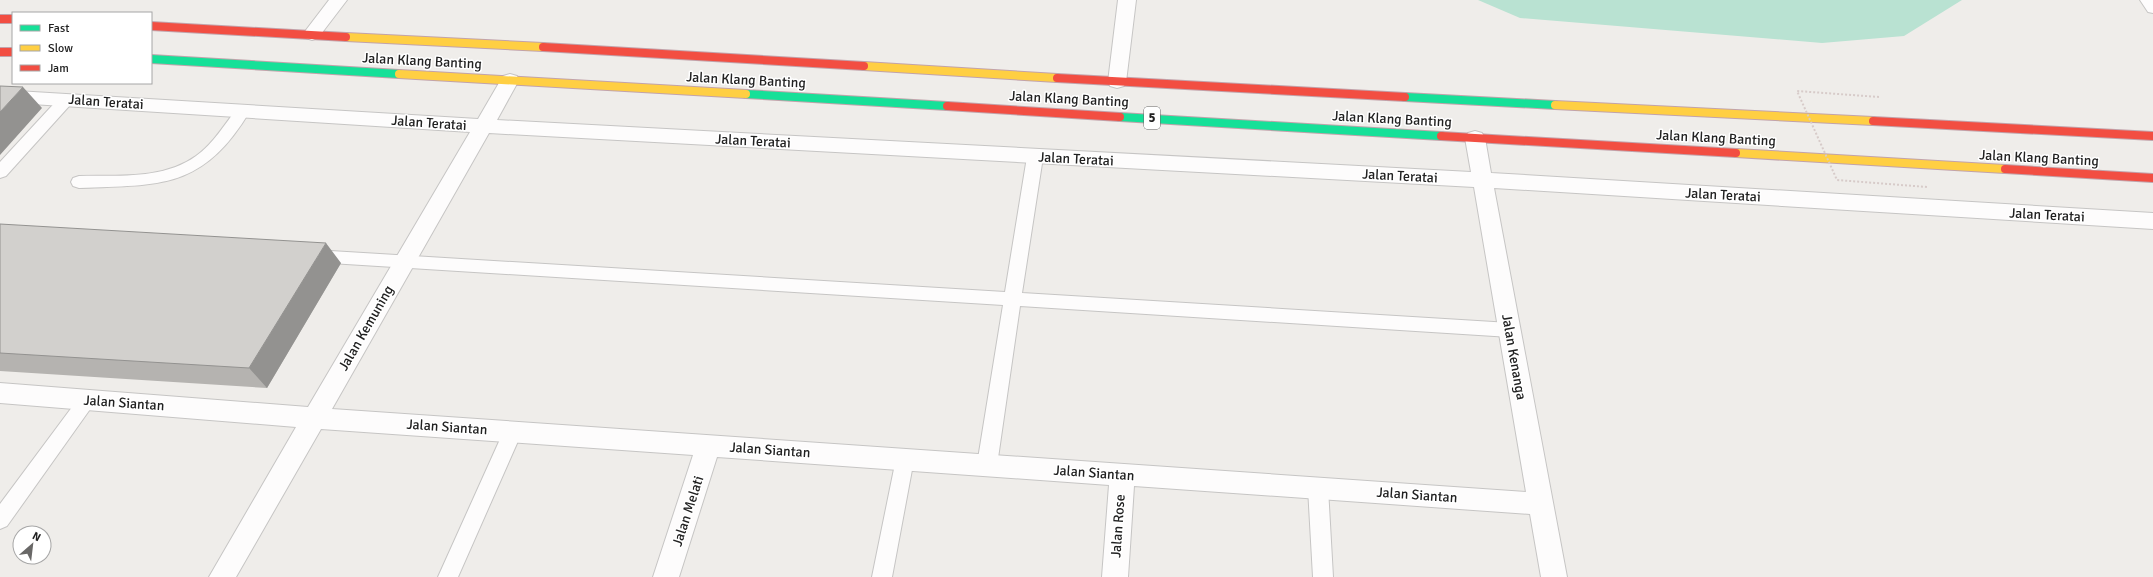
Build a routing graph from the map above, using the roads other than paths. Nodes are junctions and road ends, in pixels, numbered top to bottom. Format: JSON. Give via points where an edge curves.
{"nodes":[{"id":1,"x":338,"y":0,"type":"edge"},
{"id":2,"x":1128,"y":0,"type":"edge"},
{"id":3,"x":2147,"y":0,"type":"edge"},
{"id":4,"x":2153,"y":9,"type":"edge"},
{"id":5,"x":0,"y":19,"type":"edge"},
{"id":6,"x":12,"y":19,"type":"edge"},
{"id":7,"x":152,"y":26,"type":"edge"},
{"id":8,"x":312,"y":34,"type":"junction"},
{"id":9,"x":0,"y":52,"type":"edge"},
{"id":10,"x":12,"y":52,"type":"edge"},
{"id":11,"x":152,"y":59,"type":"edge"},
{"id":12,"x":510,"y":80,"type":"junction"},
{"id":13,"x":1117,"y":82,"type":"junction"},
{"id":14,"x":0,"y":96,"type":"edge"},
{"id":15,"x":66,"y":100,"type":"junction"},
{"id":16,"x":243,"y":111,"type":"junction"},
{"id":17,"x":483,"y":126,"type":"junction"},
{"id":18,"x":2153,"y":136,"type":"edge"},
{"id":19,"x":1475,"y":138,"type":"junction"},
{"id":20,"x":1035,"y":157,"type":"junction"},
{"id":21,"x":0,"y":172,"type":"edge"},
{"id":22,"x":2153,"y":178,"type":"edge"},
{"id":23,"x":1482,"y":180,"type":"junction"},
{"id":24,"x":79,"y":182,"type":"dead end"},
{"id":25,"x":2153,"y":221,"type":"edge"},
{"id":26,"x":302,"y":256,"type":"edge"},
{"id":27,"x":405,"y":262,"type":"junction"},
{"id":28,"x":1012,"y":300,"type":"junction"},
{"id":29,"x":1510,"y":330,"type":"junction"},
{"id":30,"x":0,"y":393,"type":"edge"},
{"id":31,"x":87,"y":400,"type":"junction"},
{"id":32,"x":315,"y":418,"type":"junction"},
{"id":33,"x":513,"y":432,"type":"junction"},
{"id":34,"x":709,"y":445,"type":"junction"},
{"id":35,"x":905,"y":460,"type":"junction"},
{"id":36,"x":987,"y":465,"type":"junction"},
{"id":37,"x":1122,"y":475,"type":"junction"},
{"id":38,"x":1318,"y":488,"type":"junction"},
{"id":39,"x":1541,"y":504,"type":"junction"},
{"id":40,"x":0,"y":520,"type":"edge"},
{"id":41,"x":222,"y":577,"type":"edge"},
{"id":42,"x":448,"y":577,"type":"edge"},
{"id":43,"x":666,"y":577,"type":"edge"},
{"id":44,"x":882,"y":577,"type":"edge"},
{"id":45,"x":1115,"y":577,"type":"edge"},
{"id":46,"x":1323,"y":577,"type":"edge"},
{"id":47,"x":1554,"y":577,"type":"edge"}],
"edges":[{"from":1,"to":8,"type":"street"},
{"from":2,"to":13,"type":"street"},
{"from":3,"to":4,"type":"lane"},
{"from":5,"to":6,"type":"highway"},
{"from":7,"to":8,"type":"highway","name":"Jalan Klang Banting"},
{"from":8,"to":13,"type":"highway","name":"Jalan Klang Banting"},
{"from":9,"to":10,"type":"highway"},
{"from":11,"to":12,"type":"highway","name":"Jalan Klang Banting","number":"5"},
{"from":12,"to":17,"type":"street","name":"Jalan Kemuning"},
{"from":12,"to":19,"type":"highway","name":"Jalan Klang Banting","number":"5"},
{"from":13,"to":18,"type":"highway","name":"Jalan Klang Banting"},
{"from":14,"to":15,"type":"street","name":"Jalan Teratai"},
{"from":15,"to":16,"type":"street","name":"Jalan Teratai"},
{"from":15,"to":21,"type":"lane"},
{"from":16,"to":17,"type":"street","name":"Jalan Teratai"},
{"from":16,"to":24,"type":"lane","via":[[215,149],[178,173],[157,178]]},
{"from":17,"to":20,"type":"street","name":"Jalan Teratai"},
{"from":17,"to":27,"type":"street","name":"Jalan Kemuning"},
{"from":19,"to":22,"type":"highway","name":"Jalan Klang Banting","number":"5"},
{"from":19,"to":23,"type":"street","name":"Jalan Kenanga"},
{"from":20,"to":23,"type":"street","name":"Jalan Teratai"},
{"from":20,"to":28,"type":"lane"},
{"from":23,"to":25,"type":"street","name":"Jalan Teratai"},
{"from":23,"to":29,"type":"street","name":"Jalan Kenanga"},
{"from":26,"to":27,"type":"lane"},
{"from":27,"to":28,"type":"lane"},
{"from":27,"to":32,"type":"street","name":"Jalan Kemuning"},
{"from":28,"to":29,"type":"lane"},
{"from":28,"to":36,"type":"lane"},
{"from":29,"to":39,"type":"street","name":"Jalan Kenanga"},
{"from":30,"to":31,"type":"street","name":"Jalan Siantan"},
{"from":31,"to":32,"type":"street","name":"Jalan Siantan"},
{"from":31,"to":40,"type":"lane"},
{"from":32,"to":33,"type":"street","name":"Jalan Siantan"},
{"from":32,"to":41,"type":"street","name":"Jalan Kemuning"},
{"from":33,"to":34,"type":"street","name":"Jalan Siantan"},
{"from":33,"to":42,"type":"lane"},
{"from":34,"to":35,"type":"street","name":"Jalan Siantan"},
{"from":34,"to":43,"type":"street","name":"Jalan Melati"},
{"from":35,"to":36,"type":"street","name":"Jalan Siantan"},
{"from":35,"to":44,"type":"lane"},
{"from":36,"to":37,"type":"street","name":"Jalan Siantan"},
{"from":37,"to":38,"type":"street","name":"Jalan Siantan"},
{"from":37,"to":45,"type":"street","name":"Jalan Rose"},
{"from":38,"to":39,"type":"street","name":"Jalan Siantan"},
{"from":38,"to":46,"type":"lane"},
{"from":39,"to":47,"type":"street","name":"Jalan Kenanga"}]}
